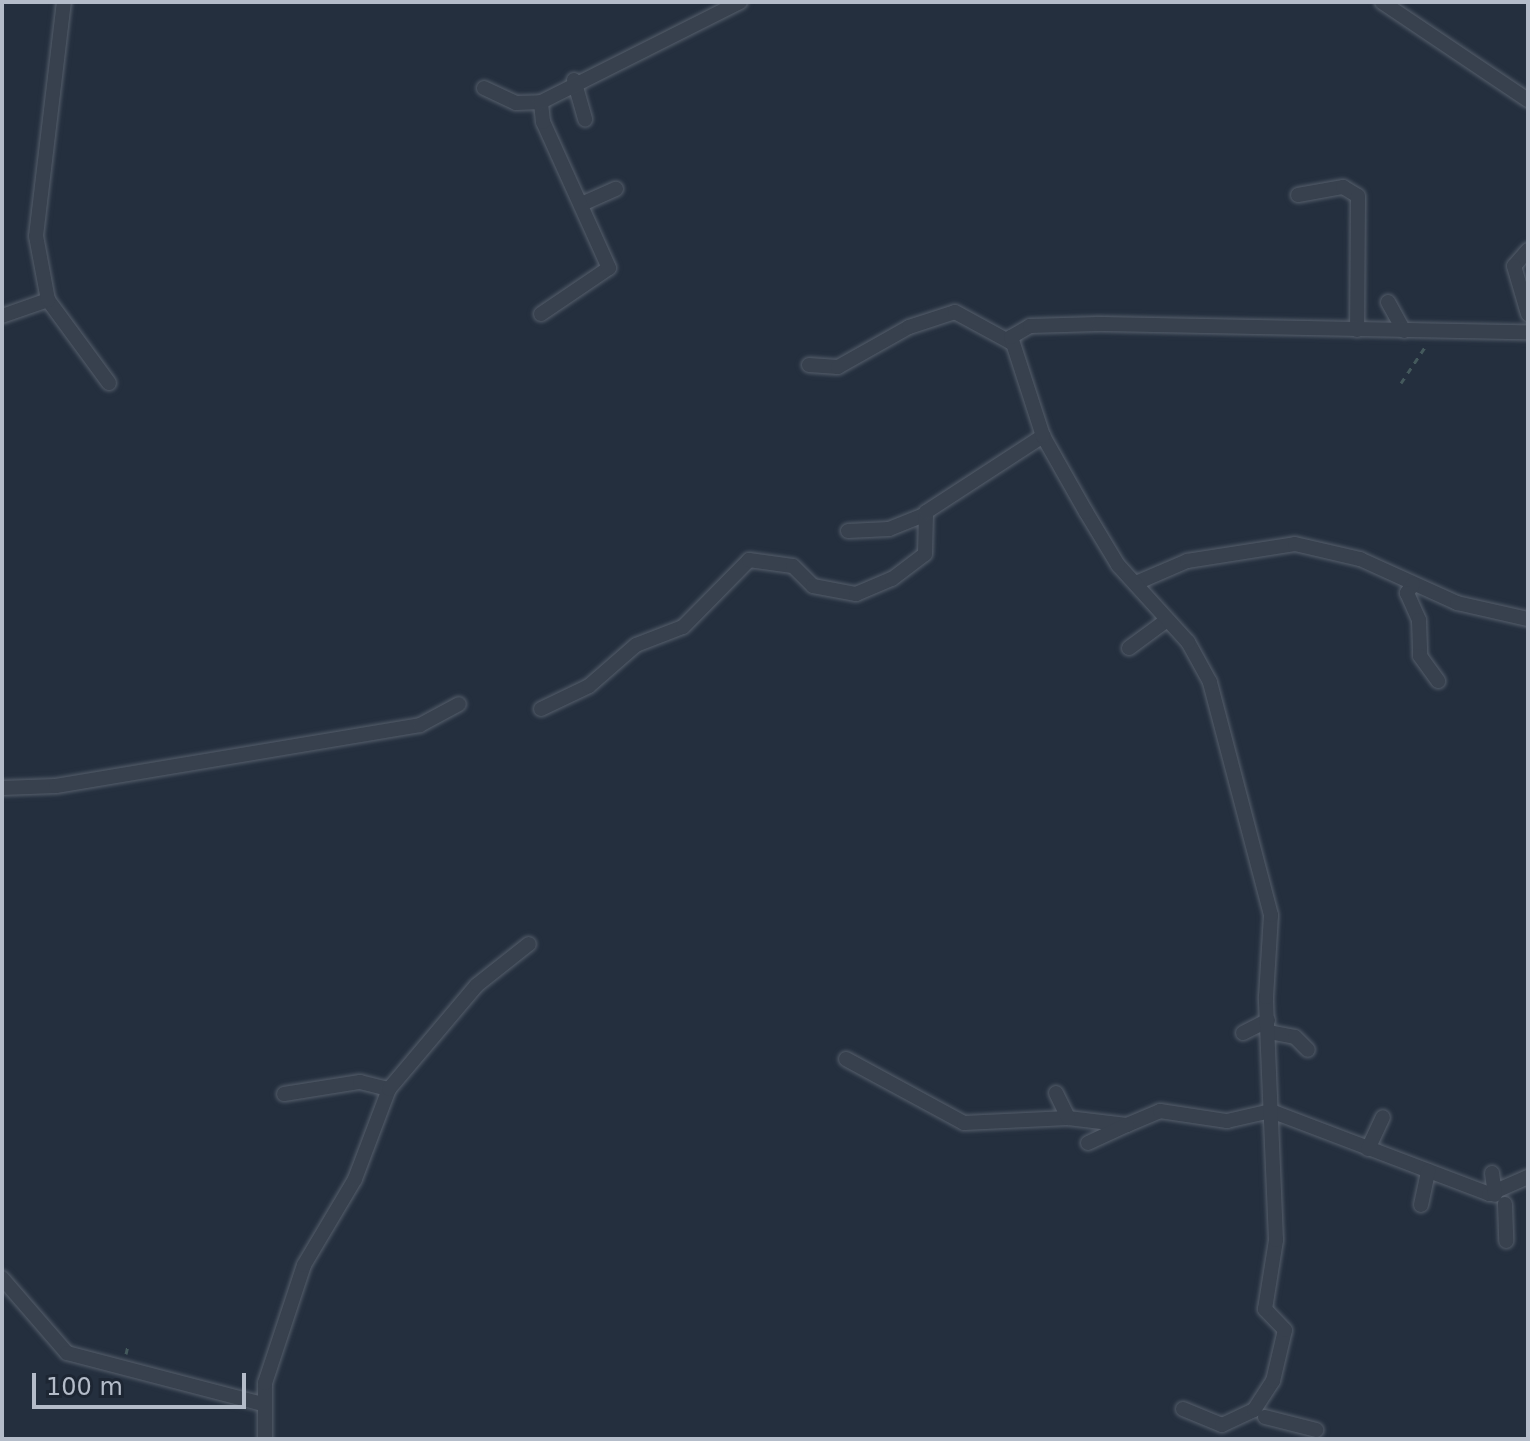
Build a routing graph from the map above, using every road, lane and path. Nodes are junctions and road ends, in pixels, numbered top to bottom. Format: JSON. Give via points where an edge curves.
{"nodes":[{"id":1,"x":64,"y":2,"type":"edge"},
{"id":2,"x":740,"y":2,"type":"edge"},
{"id":3,"x":1387,"y":3,"type":"edge"},
{"id":4,"x":574,"y":80,"type":"junction"},
{"id":5,"x":484,"y":88,"type":"dead end"},
{"id":6,"x":1528,"y":100,"type":"edge"},
{"id":7,"x":541,"y":102,"type":"junction"},
{"id":8,"x":585,"y":119,"type":"dead end"},
{"id":9,"x":616,"y":189,"type":"dead end"},
{"id":10,"x":1298,"y":195,"type":"dead end"},
{"id":11,"x":584,"y":203,"type":"junction"},
{"id":12,"x":1528,"y":250,"type":"edge"},
{"id":13,"x":48,"y":300,"type":"junction"},
{"id":14,"x":1388,"y":302,"type":"dead end"},
{"id":15,"x":541,"y":314,"type":"dead end"},
{"id":16,"x":1528,"y":314,"type":"edge"},
{"id":17,"x":2,"y":316,"type":"edge"},
{"id":18,"x":1357,"y":330,"type":"junction"},
{"id":19,"x":1404,"y":331,"type":"junction"},
{"id":20,"x":1427,"y":332,"type":"junction"},
{"id":21,"x":1528,"y":332,"type":"edge"},
{"id":22,"x":1010,"y":342,"type":"junction"},
{"id":23,"x":809,"y":365,"type":"dead end"},
{"id":24,"x":109,"y":383,"type":"dead end"},
{"id":25,"x":1401,"y":383,"type":"dead end"},
{"id":26,"x":1043,"y":436,"type":"junction"},
{"id":27,"x":922,"y":516,"type":"junction"},
{"id":28,"x":848,"y":531,"type":"dead end"},
{"id":29,"x":1136,"y":583,"type":"junction"},
{"id":30,"x":1413,"y":584,"type":"junction"},
{"id":31,"x":1528,"y":619,"type":"edge"},
{"id":32,"x":1167,"y":620,"type":"junction"},
{"id":33,"x":1129,"y":648,"type":"dead end"},
{"id":34,"x":1438,"y":681,"type":"dead end"},
{"id":35,"x":459,"y":704,"type":"dead end"},
{"id":36,"x":541,"y":709,"type":"dead end"},
{"id":37,"x":2,"y":788,"type":"edge"},
{"id":38,"x":529,"y":944,"type":"dead end"},
{"id":39,"x":1268,"y":1026,"type":"junction"},
{"id":40,"x":1243,"y":1033,"type":"dead end"},
{"id":41,"x":1308,"y":1050,"type":"dead end"},
{"id":42,"x":846,"y":1059,"type":"dead end"},
{"id":43,"x":389,"y":1089,"type":"junction"},
{"id":44,"x":1056,"y":1093,"type":"dead end"},
{"id":45,"x":284,"y":1094,"type":"dead end"},
{"id":46,"x":1271,"y":1111,"type":"junction"},
{"id":47,"x":1383,"y":1117,"type":"dead end"},
{"id":48,"x":1068,"y":1118,"type":"junction"},
{"id":49,"x":1127,"y":1125,"type":"junction"},
{"id":50,"x":1088,"y":1143,"type":"dead end"},
{"id":51,"x":1368,"y":1149,"type":"junction"},
{"id":52,"x":1428,"y":1171,"type":"junction"},
{"id":53,"x":1492,"y":1173,"type":"dead end"},
{"id":54,"x":1528,"y":1177,"type":"edge"},
{"id":55,"x":1502,"y":1198,"type":"junction"},
{"id":56,"x":1421,"y":1205,"type":"dead end"},
{"id":57,"x":1506,"y":1241,"type":"dead end"},
{"id":58,"x":2,"y":1278,"type":"edge"},
{"id":59,"x":263,"y":1404,"type":"junction"},
{"id":60,"x":1183,"y":1409,"type":"dead end"},
{"id":61,"x":1259,"y":1413,"type":"junction"},
{"id":62,"x":1316,"y":1430,"type":"dead end"},
{"id":63,"x":265,"y":1439,"type":"edge"}],
"edges":[{"from":1,"to":13,"type":"street","via":[[36,236]]},
{"from":2,"to":4,"type":"street"},
{"from":3,"to":6,"type":"street"},
{"from":4,"to":7,"type":"street"},
{"from":4,"to":8,"type":"street"},
{"from":5,"to":7,"type":"street","via":[[516,103]]},
{"from":7,"to":11,"type":"street","via":[[543,122]]},
{"from":9,"to":11,"type":"street"},
{"from":10,"to":18,"type":"street","via":[[1343,187],[1358,196]]},
{"from":11,"to":15,"type":"street","via":[[609,268]]},
{"from":12,"to":16,"type":"street","via":[[1514,266]]},
{"from":13,"to":17,"type":"street"},
{"from":13,"to":24,"type":"street"},
{"from":14,"to":19,"type":"street"},
{"from":18,"to":19,"type":"street"},
{"from":18,"to":22,"type":"street","via":[[1057,325],[1030,326]]},
{"from":19,"to":20,"type":"street"},
{"from":20,"to":21,"type":"street"},
{"from":20,"to":25,"type":"path","via":[[1425,356]]},
{"from":22,"to":23,"type":"street","via":[[955,312],[909,327],[838,367]]},
{"from":22,"to":26,"type":"street"},
{"from":26,"to":27,"type":"street"},
{"from":26,"to":29,"type":"street","via":[[1118,565]]},
{"from":27,"to":28,"type":"street","via":[[889,529]]},
{"from":27,"to":36,"type":"street","via":[[925,554],[892,579],[856,594],[813,586],[793,566],[749,560],[683,627],[636,645],[589,686]]},
{"from":29,"to":30,"type":"street","via":[[1187,561],[1281,543],[1360,559]]},
{"from":29,"to":32,"type":"street"},
{"from":30,"to":31,"type":"street"},
{"from":30,"to":34,"type":"street","via":[[1407,593],[1419,620],[1417,643]]},
{"from":32,"to":33,"type":"street"},
{"from":32,"to":39,"type":"street","via":[[1210,682],[1259,865],[1271,915]]},
{"from":35,"to":37,"type":"street","via":[[420,725],[56,786]]},
{"from":38,"to":43,"type":"street","via":[[477,985]]},
{"from":39,"to":40,"type":"street"},
{"from":39,"to":41,"type":"street","via":[[1295,1037]]},
{"from":39,"to":46,"type":"street"},
{"from":42,"to":48,"type":"street","via":[[955,1121]]},
{"from":43,"to":45,"type":"street","via":[[360,1082]]},
{"from":43,"to":59,"type":"street","via":[[355,1179],[304,1265]]},
{"from":44,"to":48,"type":"street"},
{"from":46,"to":49,"type":"street","via":[[1227,1121],[1160,1111]]},
{"from":46,"to":51,"type":"street"},
{"from":46,"to":61,"type":"street","via":[[1276,1240],[1265,1309],[1285,1330]]},
{"from":47,"to":51,"type":"street"},
{"from":48,"to":49,"type":"street"},
{"from":49,"to":50,"type":"street"},
{"from":51,"to":52,"type":"street"},
{"from":52,"to":55,"type":"street"},
{"from":52,"to":56,"type":"street"},
{"from":53,"to":55,"type":"street"},
{"from":54,"to":55,"type":"street"},
{"from":55,"to":57,"type":"street"},
{"from":58,"to":59,"type":"street","via":[[67,1353]]},
{"from":59,"to":63,"type":"street"},
{"from":60,"to":61,"type":"street","via":[[1222,1425]]},
{"from":61,"to":62,"type":"street"}]}
